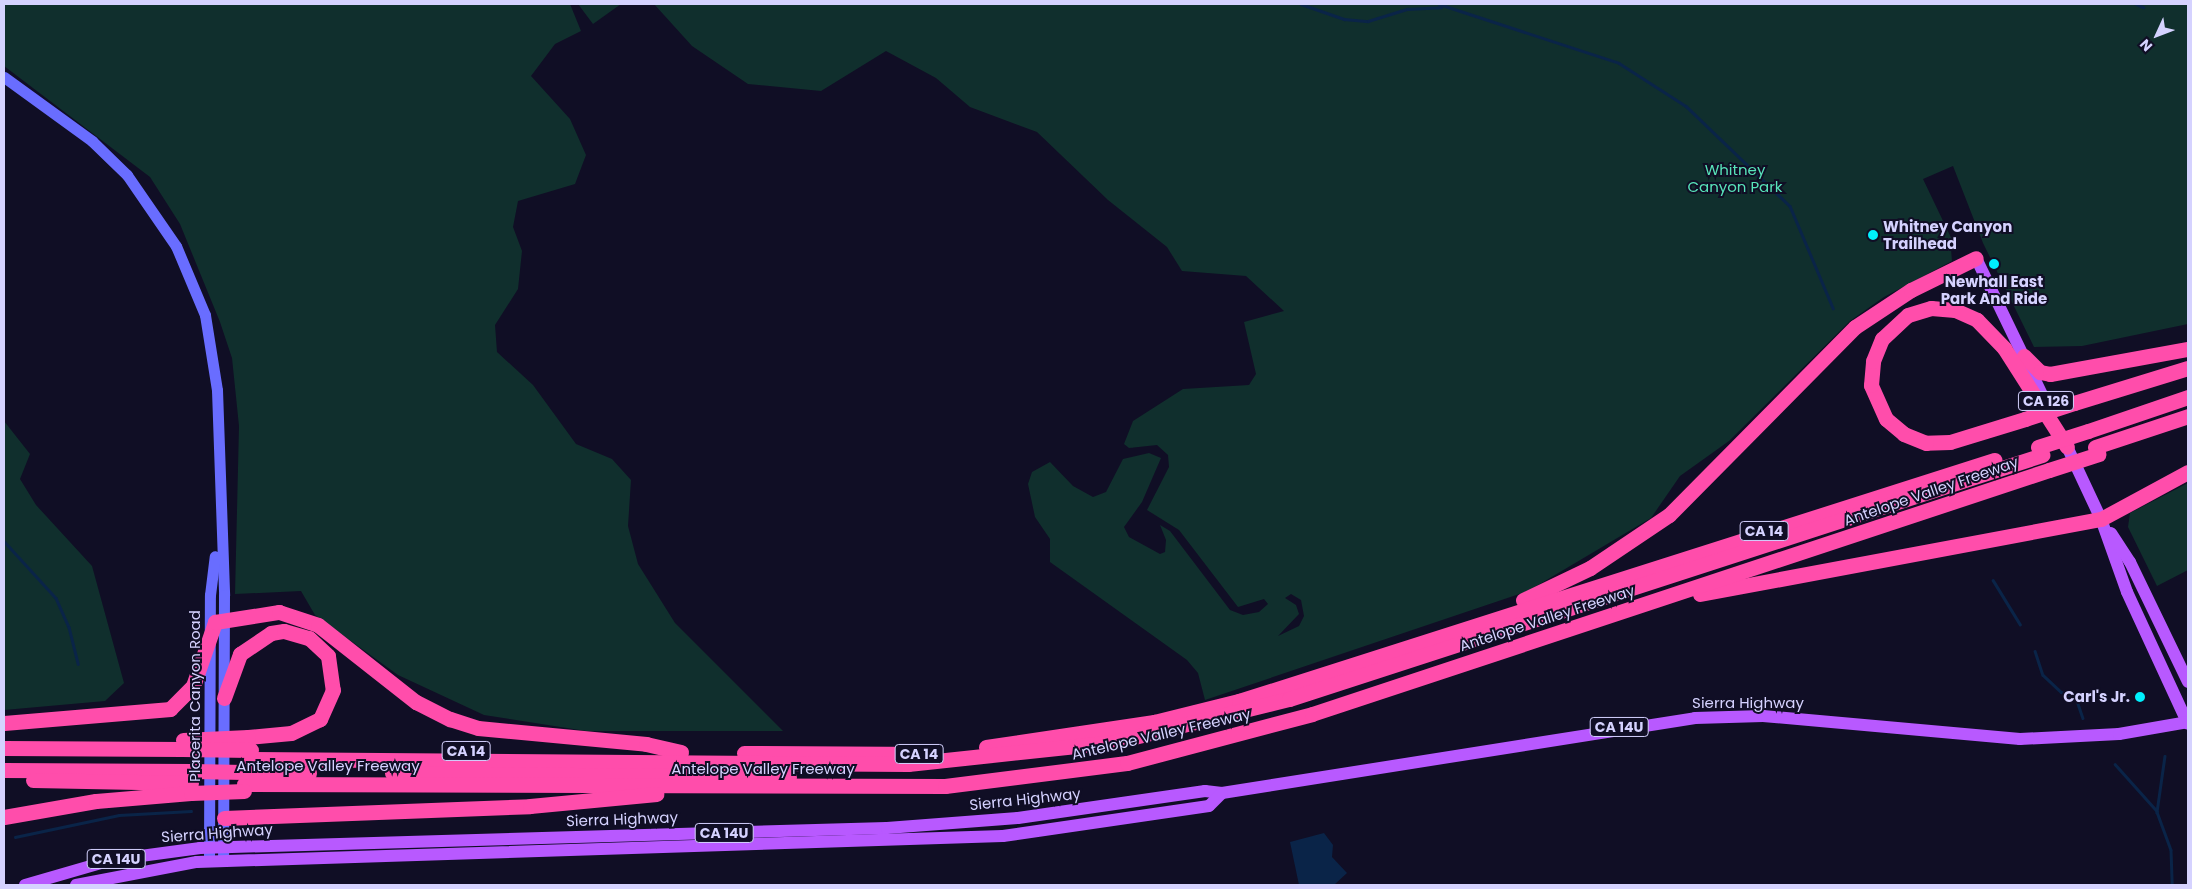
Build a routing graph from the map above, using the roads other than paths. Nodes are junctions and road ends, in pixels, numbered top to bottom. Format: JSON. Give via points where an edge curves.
{"nodes":[{"id":1,"x":4,"y":77,"type":"edge"},
{"id":2,"x":1976,"y":258,"type":"joint"},
{"id":3,"x":2188,"y":349,"type":"edge"},
{"id":4,"x":2024,"y":356,"type":"junction"},
{"id":5,"x":2188,"y":368,"type":"edge"},
{"id":6,"x":2188,"y":397,"type":"edge"},
{"id":7,"x":2188,"y":407,"type":"edge"},
{"id":8,"x":2188,"y":416,"type":"edge"},
{"id":9,"x":2188,"y":425,"type":"edge"},
{"id":10,"x":2093,"y":443,"type":"junction"},
{"id":11,"x":2067,"y":447,"type":"junction"},
{"id":12,"x":2044,"y":459,"type":"junction"},
{"id":13,"x":2188,"y":472,"type":"edge"},
{"id":14,"x":2101,"y":519,"type":"junction"},
{"id":15,"x":218,"y":532,"type":"junction"},
{"id":16,"x":1640,"y":606,"type":"junction"},
{"id":17,"x":224,"y":617,"type":"junction"},
{"id":18,"x":1491,"y":620,"type":"junction"},
{"id":19,"x":210,"y":628,"type":"junction"},
{"id":20,"x":2188,"y":682,"type":"edge"},
{"id":21,"x":224,"y":698,"type":"junction"},
{"id":22,"x":4,"y":723,"type":"edge"},
{"id":23,"x":2188,"y":723,"type":"edge"},
{"id":24,"x":1223,"y":724,"type":"junction"},
{"id":25,"x":4,"y":748,"type":"edge"},
{"id":26,"x":182,"y":749,"type":"junction"},
{"id":27,"x":681,"y":752,"type":"junction"},
{"id":28,"x":4,"y":756,"type":"edge"},
{"id":29,"x":1131,"y":756,"type":"junction"},
{"id":30,"x":247,"y":766,"type":"junction"},
{"id":31,"x":4,"y":770,"type":"edge"},
{"id":32,"x":4,"y":780,"type":"edge"},
{"id":33,"x":191,"y":782,"type":"junction"},
{"id":34,"x":675,"y":787,"type":"junction"},
{"id":35,"x":1222,"y":793,"type":"junction"},
{"id":36,"x":4,"y":816,"type":"edge"},
{"id":37,"x":224,"y":818,"type":"junction"},
{"id":38,"x":223,"y":847,"type":"junction"},
{"id":39,"x":209,"y":848,"type":"junction"},
{"id":40,"x":223,"y":861,"type":"junction"},
{"id":41,"x":209,"y":862,"type":"junction"},
{"id":42,"x":25,"y":885,"type":"edge"},
{"id":43,"x":76,"y":885,"type":"edge"}],
"edges":[{"from":1,"to":15,"type":"main road","name":"Placerita Canyon Road","via":[[109,155],[144,195],[189,272],[213,355]]},
{"from":2,"to":4,"type":"main road","number":"CA 126"},
{"from":2,"to":18,"type":"highway","via":[[1911,290],[1855,327],[1670,515],[1590,568],[1509,606]]},
{"from":3,"to":4,"type":"highway","via":[[2050,374],[2040,372]]},
{"from":4,"to":11,"type":"main road","number":"CA 126"},
{"from":5,"to":11,"type":"highway","bridge":true,"via":[[2074,403],[2025,419],[1950,442],[1926,443],[1904,434],[1886,419],[1871,386],[1872,361],[1882,339],[1908,315],[1932,308],[1955,310],[1978,320],[2004,348]]},
{"from":6,"to":10,"type":"highway","name":"Antelope Valley Freeway","number":"CA 14"},
{"from":7,"to":10,"type":"highway"},
{"from":8,"to":10,"type":"highway"},
{"from":9,"to":10,"type":"highway","name":"Antelope Valley Freeway","number":"CA 14"},
{"from":10,"to":12,"type":"highway","name":"Antelope Valley Freeway","number":"CA 14","bridge":true},
{"from":10,"to":12,"type":"highway","name":"Antelope Valley Freeway","number":"CA 14","bridge":true},
{"from":11,"to":14,"type":"main road","number":"CA 126"},
{"from":12,"to":16,"type":"highway","name":"Antelope Valley Freeway","number":"CA 14"},
{"from":12,"to":18,"type":"highway","name":"Antelope Valley Freeway","number":"CA 14"},
{"from":12,"to":24,"type":"highway"},
{"from":13,"to":14,"type":"highway"},
{"from":14,"to":16,"type":"highway"},
{"from":14,"to":20,"type":"main road","via":[[2130,562]]},
{"from":14,"to":23,"type":"main road","via":[[2127,592]]},
{"from":15,"to":17,"type":"main road","name":"Placerita Canyon Road"},
{"from":15,"to":19,"type":"main road","name":"Placerita Canyon Road"},
{"from":16,"to":24,"type":"highway","name":"Antelope Valley Freeway","number":"CA 14"},
{"from":17,"to":19,"type":"highway"},
{"from":17,"to":21,"type":"main road","name":"Placerita Canyon Road"},
{"from":17,"to":27,"type":"highway","via":[[279,612],[304,618],[416,702],[471,726],[646,744]]},
{"from":18,"to":24,"type":"highway","name":"Antelope Valley Freeway","number":"CA 14"},
{"from":19,"to":22,"type":"highway","via":[[193,686],[170,709]]},
{"from":19,"to":39,"type":"main road","name":"Placerita Canyon Road"},
{"from":21,"to":30,"type":"highway","via":[[240,654],[271,633],[284,631],[309,638],[328,656],[333,690],[320,719],[291,733]]},
{"from":21,"to":37,"type":"main road","name":"Placerita Canyon Road"},
{"from":23,"to":35,"type":"main road","name":"Sierra Highway","number":"CA 14U","via":[[2110,735],[2020,739],[1763,716],[1695,718]]},
{"from":24,"to":27,"type":"highway","name":"Antelope Valley Freeway","number":"CA 14","via":[[1154,722],[937,754]]},
{"from":24,"to":29,"type":"highway","name":"Antelope Valley Freeway","number":"CA 14"},
{"from":24,"to":30,"type":"highway","via":[[1072,749],[908,764]]},
{"from":25,"to":26,"type":"highway","name":"Antelope Valley Freeway","number":"CA 14"},
{"from":26,"to":28,"type":"highway"},
{"from":26,"to":30,"type":"highway","name":"Antelope Valley Freeway","number":"CA 14","bridge":true},
{"from":27,"to":30,"type":"highway","name":"Antelope Valley Freeway","number":"CA 14"},
{"from":29,"to":30,"type":"highway","via":[[1008,771],[884,778]]},
{"from":29,"to":34,"type":"highway","name":"Antelope Valley Freeway","number":"CA 14","via":[[945,786]]},
{"from":30,"to":33,"type":"highway","bridge":true},
{"from":30,"to":33,"type":"highway","bridge":true},
{"from":30,"to":34,"type":"highway","name":"Antelope Valley Freeway","number":"CA 14","via":[[265,784]]},
{"from":31,"to":33,"type":"highway"},
{"from":32,"to":33,"type":"highway"},
{"from":33,"to":36,"type":"highway"},
{"from":34,"to":37,"type":"highway","via":[[649,796],[530,806]]},
{"from":35,"to":38,"type":"main road","name":"Sierra Highway","number":"CA 14U","via":[[1205,791],[1073,812],[887,828]]},
{"from":35,"to":40,"type":"main road","name":"Sierra Highway","number":"CA 14U","via":[[1209,806],[1097,824],[928,842]]},
{"from":37,"to":38,"type":"main road","name":"Placerita Canyon Road"},
{"from":38,"to":39,"type":"main road","name":"Sierra Highway","number":"CA 14U"},
{"from":38,"to":40,"type":"main road","name":"Placerita Canyon Road"},
{"from":39,"to":41,"type":"main road","name":"Placerita Canyon Road"},
{"from":39,"to":42,"type":"main road","name":"Sierra Highway","number":"CA 14U","via":[[111,860]]},
{"from":40,"to":41,"type":"main road","name":"Sierra Highway","number":"CA 14U"},
{"from":41,"to":43,"type":"main road","name":"Sierra Highway","number":"CA 14U","via":[[130,872]]}]}
